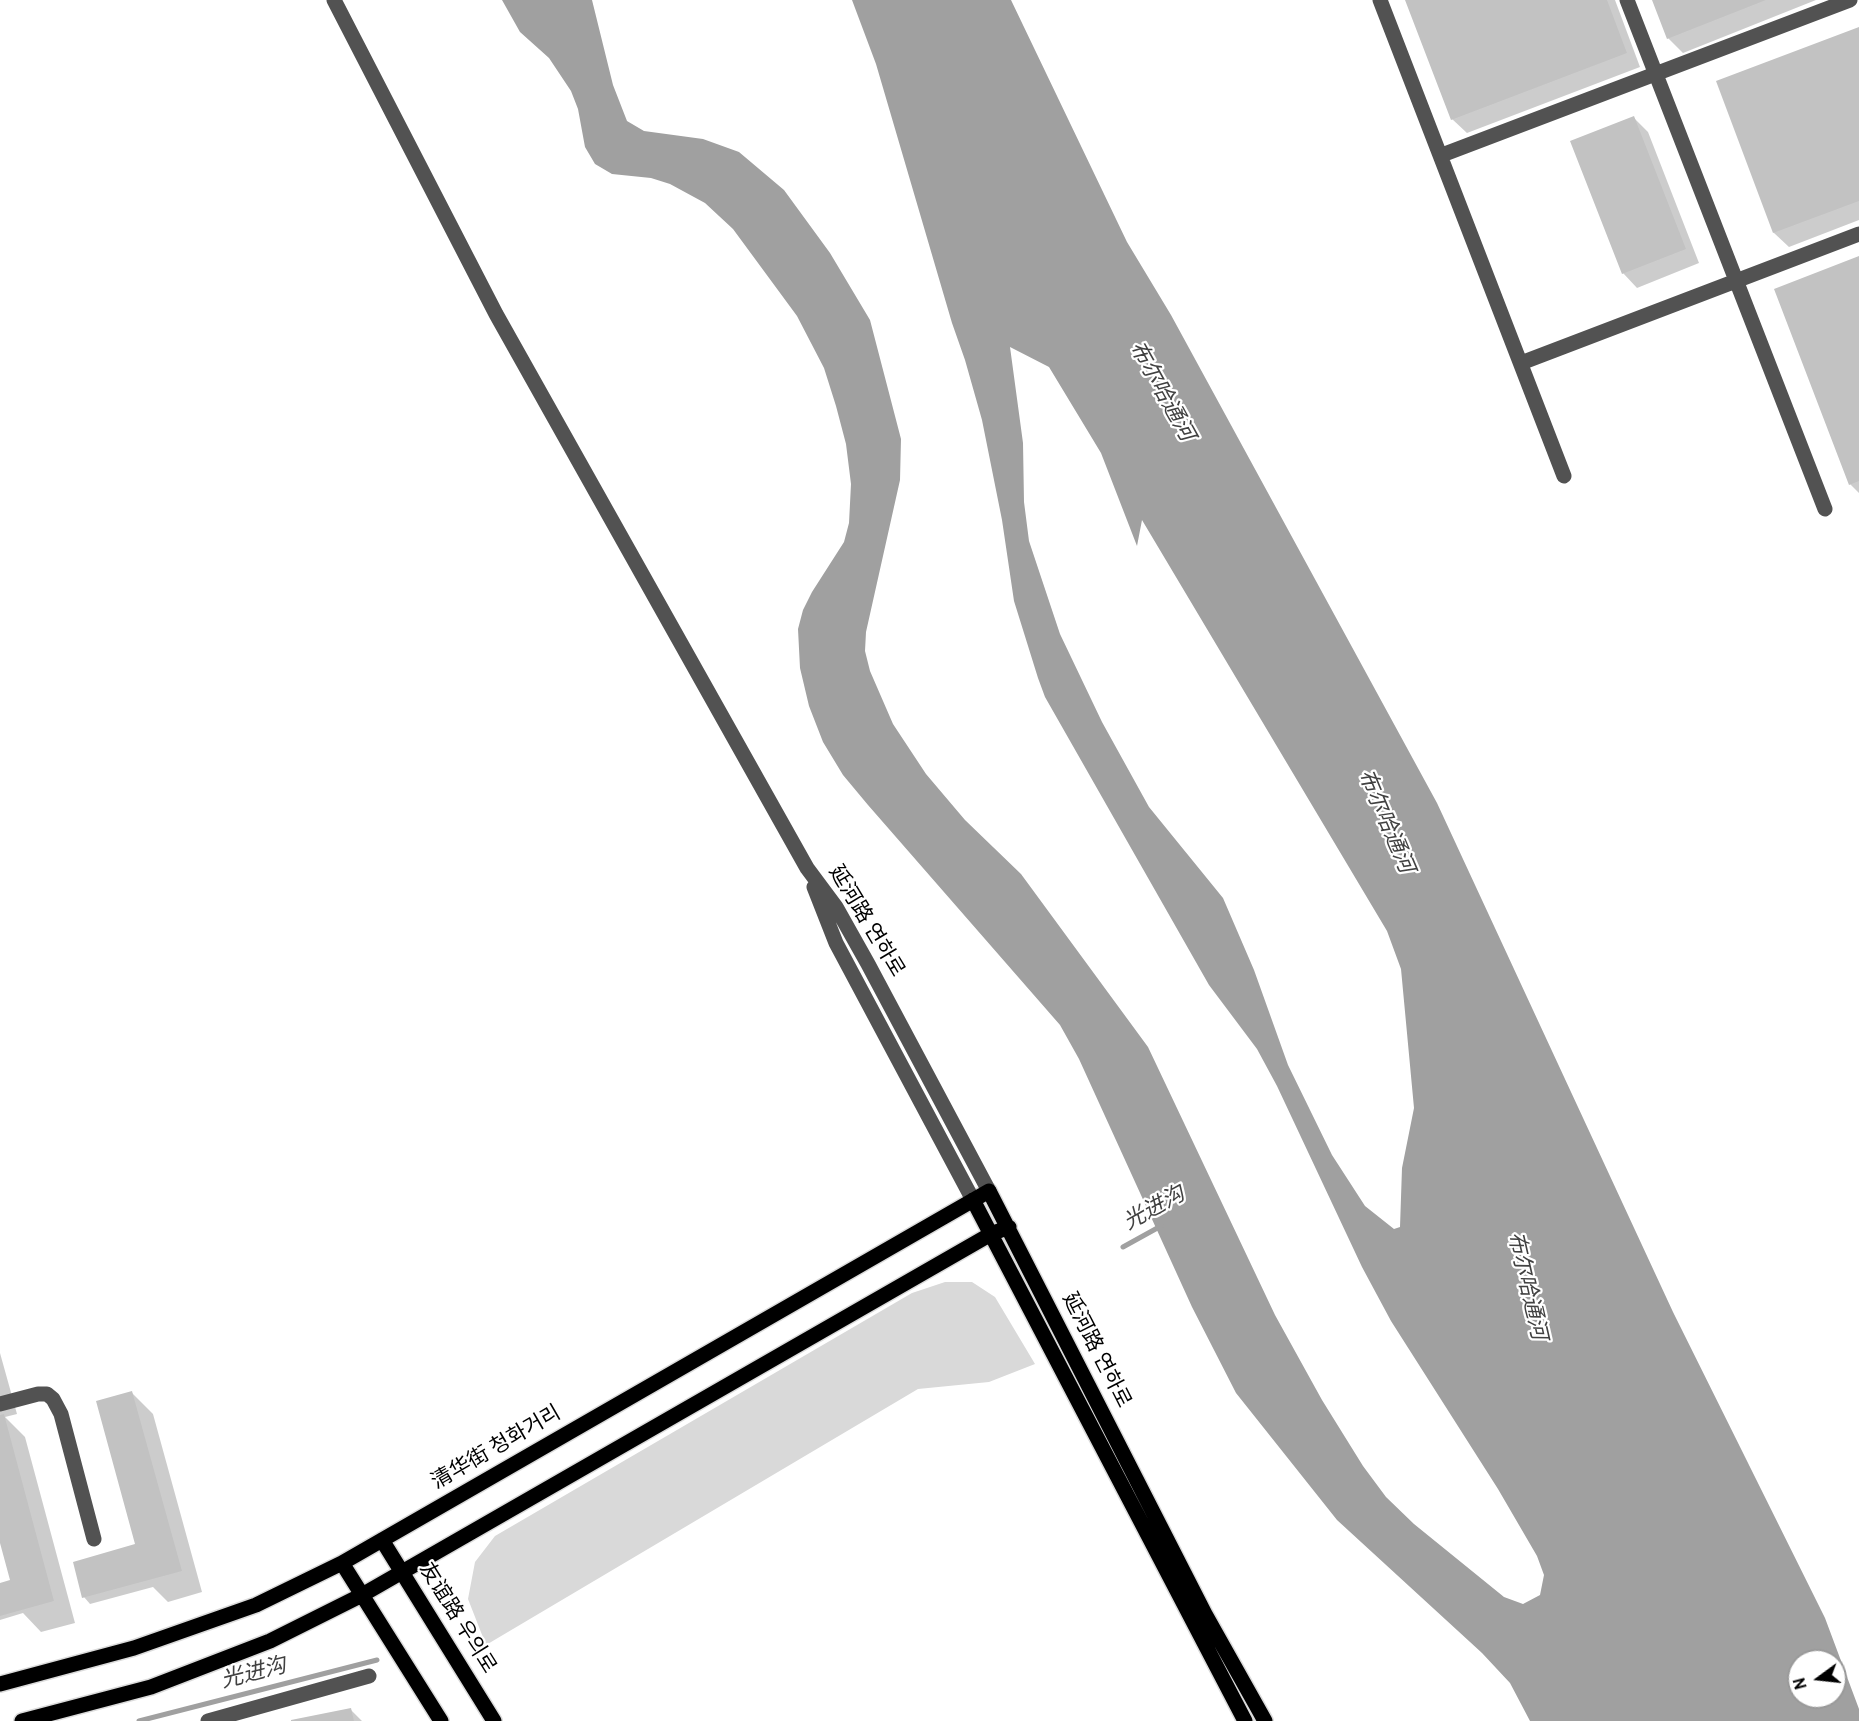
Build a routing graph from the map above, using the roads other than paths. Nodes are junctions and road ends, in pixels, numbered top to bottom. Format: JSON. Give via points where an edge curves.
{"nodes":[{"id":1,"x":334,"y":0,"type":"edge"},
{"id":2,"x":1380,"y":0,"type":"edge"},
{"id":3,"x":1627,"y":0,"type":"edge"},
{"id":4,"x":1850,"y":0,"type":"edge"},
{"id":5,"x":1655,"y":74,"type":"junction"},
{"id":6,"x":1442,"y":156,"type":"junction"},
{"id":7,"x":1859,"y":234,"type":"edge"},
{"id":8,"x":1736,"y":280,"type":"junction"},
{"id":9,"x":1521,"y":363,"type":"junction"},
{"id":10,"x":1564,"y":476,"type":"dead end"},
{"id":11,"x":1825,"y":509,"type":"dead end"},
{"id":12,"x":807,"y":868,"type":"junction"},
{"id":13,"x":989,"y":1191,"type":"junction"},
{"id":14,"x":973,"y":1200,"type":"junction"},
{"id":15,"x":1009,"y":1227,"type":"junction"},
{"id":16,"x":991,"y":1234,"type":"junction"},
{"id":17,"x":0,"y":1404,"type":"edge"},
{"id":18,"x":94,"y":1539,"type":"dead end"},
{"id":19,"x":382,"y":1540,"type":"junction"},
{"id":20,"x":342,"y":1563,"type":"junction"},
{"id":21,"x":402,"y":1572,"type":"junction"},
{"id":22,"x":362,"y":1595,"type":"junction"},
{"id":23,"x":369,"y":1676,"type":"dead end"},
{"id":24,"x":0,"y":1684,"type":"edge"},
{"id":25,"x":22,"y":1721,"type":"edge"},
{"id":26,"x":208,"y":1721,"type":"edge"},
{"id":27,"x":441,"y":1721,"type":"edge"},
{"id":28,"x":494,"y":1721,"type":"edge"},
{"id":29,"x":1245,"y":1721,"type":"edge"},
{"id":30,"x":1264,"y":1721,"type":"edge"}],
"edges":[{"from":1,"to":12,"type":"street","via":[[496,314]]},
{"from":2,"to":6,"type":"street"},
{"from":3,"to":5,"type":"street"},
{"from":4,"to":5,"type":"street"},
{"from":5,"to":6,"type":"street"},
{"from":5,"to":8,"type":"street"},
{"from":6,"to":9,"type":"street"},
{"from":7,"to":8,"type":"street"},
{"from":8,"to":9,"type":"street"},
{"from":8,"to":11,"type":"street"},
{"from":9,"to":10,"type":"street"},
{"from":12,"to":13,"type":"street","name":"延河路 연하로","via":[[836,907]]},
{"from":12,"to":14,"type":"street","name":"延河路 연하로","via":[[836,943]]},
{"from":13,"to":14,"type":"main road","name":"清华街 청화거리"},
{"from":13,"to":15,"type":"main road","name":"延河路 연하로"},
{"from":14,"to":16,"type":"main road","name":"延河路 연하로"},
{"from":14,"to":19,"type":"main road","name":"清华街 청화거리"},
{"from":15,"to":16,"type":"main road"},
{"from":15,"to":30,"type":"main road","name":"延河路 연하로","via":[[1205,1614]]},
{"from":16,"to":21,"type":"main road"},
{"from":16,"to":29,"type":"main road","name":"延河路 연하로"},
{"from":17,"to":18,"type":"street","via":[[38,1394],[53,1399],[61,1414]]},
{"from":19,"to":20,"type":"main road","name":"清华街 청화거리"},
{"from":19,"to":21,"type":"main road","name":"友谊路 우의로"},
{"from":20,"to":22,"type":"main road"},
{"from":20,"to":24,"type":"main road","name":"清华街 청화거리","via":[[256,1605],[134,1648]]},
{"from":21,"to":22,"type":"main road"},
{"from":21,"to":28,"type":"main road","name":"友谊路 우의로"},
{"from":22,"to":25,"type":"main road","via":[[270,1641],[151,1687]]},
{"from":22,"to":27,"type":"main road"},
{"from":23,"to":26,"type":"street"}]}
